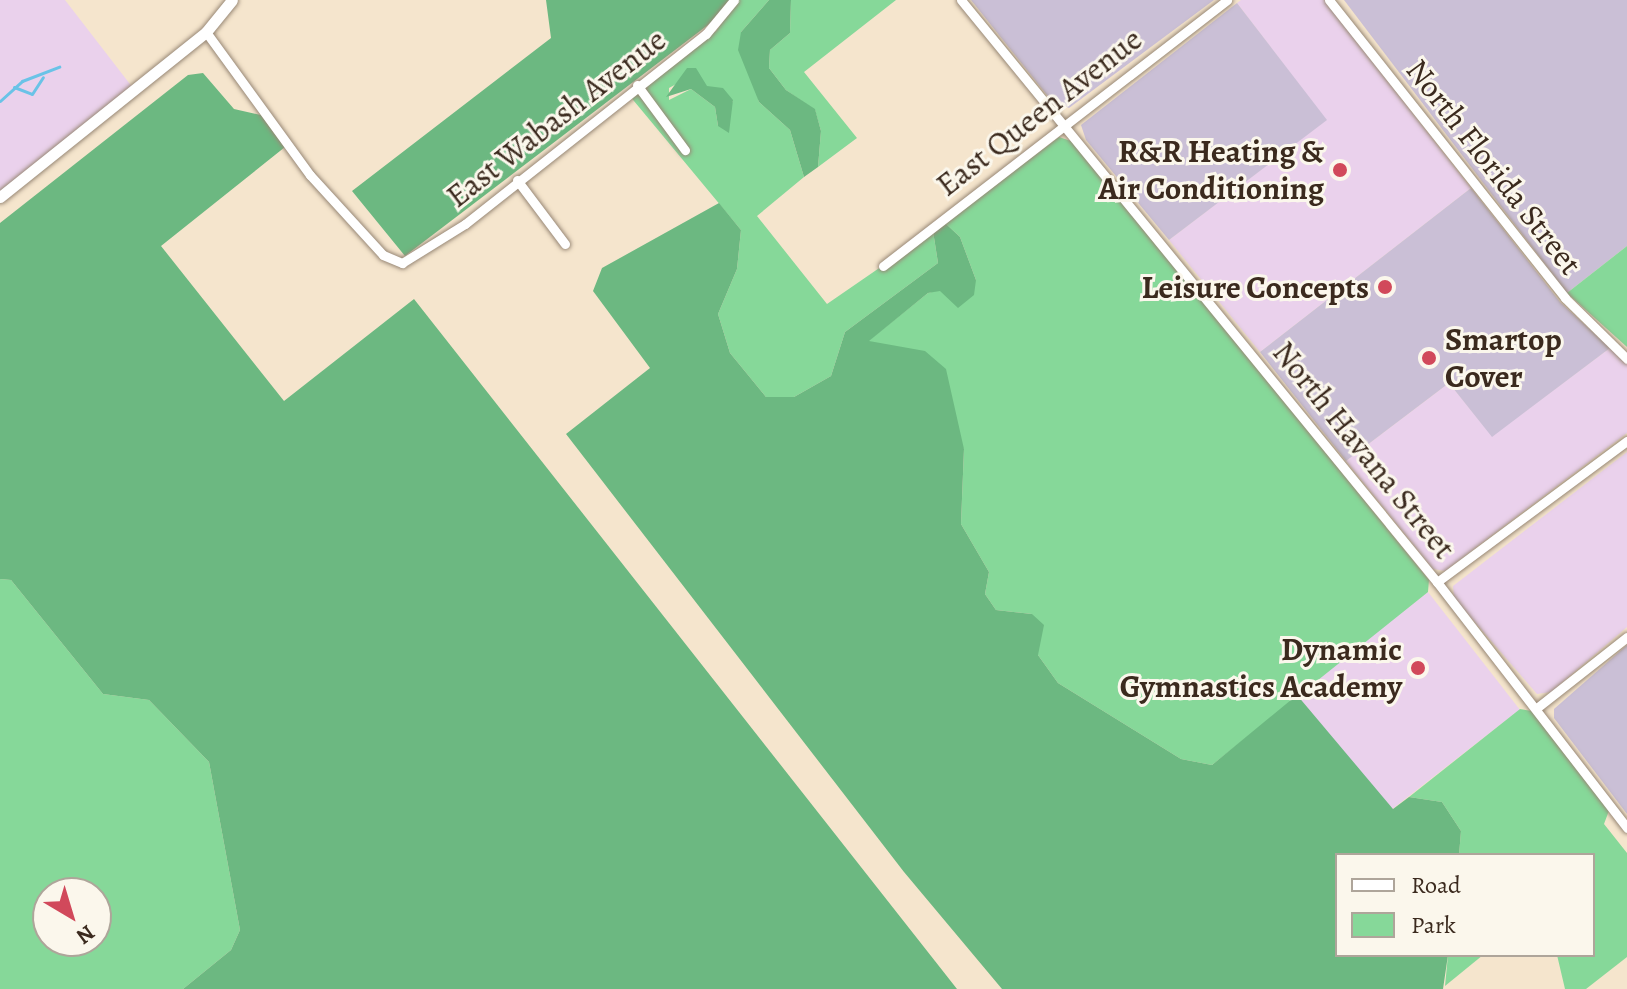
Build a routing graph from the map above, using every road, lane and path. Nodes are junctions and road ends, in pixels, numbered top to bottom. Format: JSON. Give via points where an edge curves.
{"nodes":[{"id":1,"x":232,"y":0,"type":"edge"},
{"id":2,"x":734,"y":0,"type":"edge"},
{"id":3,"x":961,"y":0,"type":"edge"},
{"id":4,"x":1227,"y":0,"type":"edge"},
{"id":5,"x":1329,"y":0,"type":"edge"},
{"id":6,"x":206,"y":32,"type":"junction"},
{"id":7,"x":637,"y":85,"type":"junction"},
{"id":8,"x":1065,"y":124,"type":"junction"},
{"id":9,"x":685,"y":150,"type":"dead end"},
{"id":10,"x":517,"y":180,"type":"junction"},
{"id":11,"x":0,"y":197,"type":"edge"},
{"id":12,"x":565,"y":244,"type":"dead end"},
{"id":13,"x":883,"y":266,"type":"dead end"},
{"id":14,"x":1627,"y":359,"type":"edge"},
{"id":15,"x":1627,"y":441,"type":"edge"},
{"id":16,"x":1437,"y":582,"type":"junction"},
{"id":17,"x":1627,"y":637,"type":"edge"},
{"id":18,"x":1538,"y":707,"type":"junction"},
{"id":19,"x":1627,"y":828,"type":"edge"}],
"edges":[{"from":1,"to":6,"type":"street"},
{"from":2,"to":7,"type":"street","name":"East Wabash Avenue","via":[[713,28]]},
{"from":3,"to":8,"type":"street","name":"North Havana Street"},
{"from":4,"to":8,"type":"street","name":"East Queen Avenue"},
{"from":5,"to":14,"type":"street","name":"North Florida Street","via":[[1565,298]]},
{"from":6,"to":10,"type":"street","name":"East Wabash Avenue","via":[[310,175],[378,250],[398,263],[439,243]]},
{"from":6,"to":11,"type":"street"},
{"from":7,"to":9,"type":"street"},
{"from":7,"to":10,"type":"street","name":"East Wabash Avenue"},
{"from":8,"to":13,"type":"street","name":"East Queen Avenue"},
{"from":8,"to":16,"type":"street","name":"North Havana Street"},
{"from":10,"to":12,"type":"street"},
{"from":15,"to":16,"type":"street"},
{"from":16,"to":18,"type":"street","name":"North Havana Street"},
{"from":17,"to":18,"type":"street"},
{"from":18,"to":19,"type":"street","name":"North Havana Street"}]}
